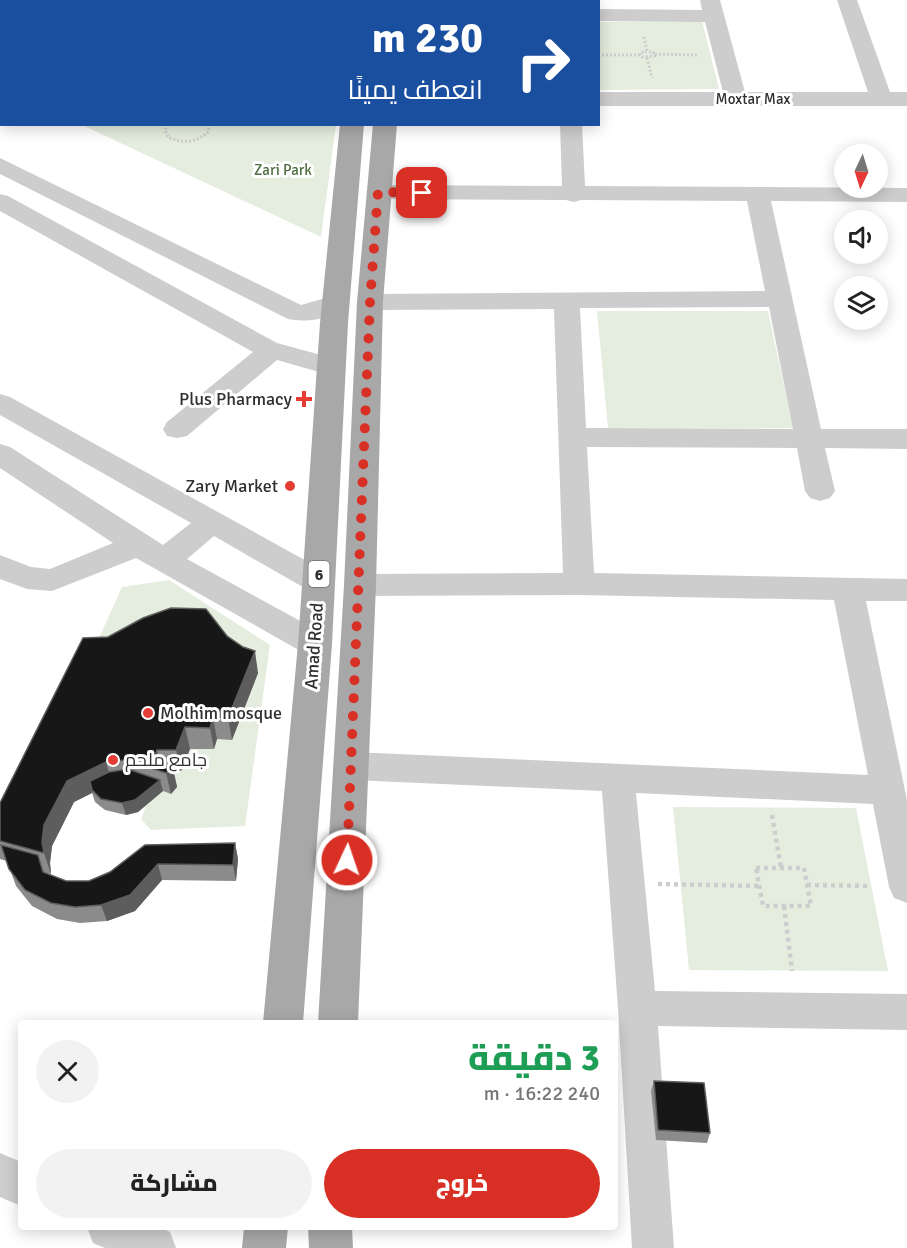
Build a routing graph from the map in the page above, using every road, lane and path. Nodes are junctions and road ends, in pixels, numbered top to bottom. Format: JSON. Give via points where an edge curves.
{"nodes":[{"id":1,"x":847,"y":0,"type":"edge"},
{"id":2,"x":712,"y":8,"type":"edge"},
{"id":3,"x":600,"y":15,"type":"edge"},
{"id":4,"x":655,"y":54,"type":"dead end"},
{"id":5,"x":640,"y":55,"type":"dead end"},
{"id":6,"x":600,"y":56,"type":"edge"},
{"id":7,"x":725,"y":56,"type":"junction"},
{"id":8,"x":600,"y":99,"type":"edge"},
{"id":9,"x":736,"y":99,"type":"junction"},
{"id":10,"x":881,"y":99,"type":"junction"},
{"id":11,"x":907,"y":99,"type":"edge"},
{"id":12,"x":167,"y":126,"type":"edge"},
{"id":13,"x":208,"y":126,"type":"edge"},
{"id":14,"x":352,"y":126,"type":"edge"},
{"id":15,"x":385,"y":126,"type":"edge"},
{"id":16,"x":571,"y":126,"type":"edge"},
{"id":17,"x":0,"y":165,"type":"edge"},
{"id":18,"x":378,"y":192,"type":"junction"},
{"id":19,"x":574,"y":195,"type":"junction"},
{"id":20,"x":758,"y":195,"type":"junction"},
{"id":21,"x":907,"y":195,"type":"edge"},
{"id":22,"x":0,"y":201,"type":"edge"},
{"id":23,"x":780,"y":298,"type":"junction"},
{"id":24,"x":370,"y":302,"type":"junction"},
{"id":25,"x":567,"y":302,"type":"junction"},
{"id":26,"x":336,"y":303,"type":"junction"},
{"id":27,"x":272,"y":350,"type":"junction"},
{"id":28,"x":333,"y":367,"type":"junction"},
{"id":29,"x":0,"y":403,"type":"edge"},
{"id":30,"x":177,"y":429,"type":"dead end"},
{"id":31,"x":573,"y":437,"type":"junction"},
{"id":32,"x":809,"y":438,"type":"junction"},
{"id":33,"x":907,"y":439,"type":"edge"},
{"id":34,"x":0,"y":454,"type":"edge"},
{"id":35,"x":820,"y":491,"type":"dead end"},
{"id":36,"x":212,"y":522,"type":"junction"},
{"id":37,"x":138,"y":545,"type":"junction"},
{"id":38,"x":165,"y":560,"type":"junction"},
{"id":39,"x":0,"y":566,"type":"edge"},
{"id":40,"x":319,"y":582,"type":"junction"},
{"id":41,"x":579,"y":584,"type":"junction"},
{"id":42,"x":360,"y":585,"type":"junction"},
{"id":43,"x":848,"y":590,"type":"junction"},
{"id":44,"x":907,"y":590,"type":"edge"},
{"id":45,"x":315,"y":644,"type":"junction"},
{"id":46,"x":352,"y":766,"type":"junction"},
{"id":47,"x":618,"y":777,"type":"junction"},
{"id":48,"x":886,"y":790,"type":"junction"},
{"id":49,"x":771,"y":808,"type":"dead end"},
{"id":50,"x":781,"y":868,"type":"junction"},
{"id":51,"x":627,"y":883,"type":"junction"},
{"id":52,"x":807,"y":885,"type":"junction"},
{"id":53,"x":759,"y":886,"type":"junction"},
{"id":54,"x":871,"y":886,"type":"dead end"},
{"id":55,"x":907,"y":887,"type":"edge"},
{"id":56,"x":784,"y":906,"type":"junction"},
{"id":57,"x":792,"y":971,"type":"dead end"},
{"id":58,"x":637,"y":1008,"type":"junction"},
{"id":59,"x":907,"y":1012,"type":"edge"},
{"id":60,"x":283,"y":1020,"type":"edge"},
{"id":61,"x":338,"y":1020,"type":"edge"},
{"id":62,"x":0,"y":1174,"type":"edge"},
{"id":63,"x":18,"y":1183,"type":"edge"},
{"id":64,"x":115,"y":1230,"type":"edge"},
{"id":65,"x":266,"y":1230,"type":"edge"},
{"id":66,"x":330,"y":1230,"type":"edge"},
{"id":67,"x":154,"y":1248,"type":"edge"},
{"id":68,"x":264,"y":1248,"type":"edge"},
{"id":69,"x":331,"y":1248,"type":"edge"},
{"id":70,"x":653,"y":1248,"type":"edge"}],
"edges":[{"from":1,"to":10,"type":"street"},
{"from":2,"to":3,"type":"street"},
{"from":2,"to":7,"type":"street"},
{"from":4,"to":7,"type":"path"},
{"from":5,"to":6,"type":"path"},
{"from":7,"to":9,"type":"street"},
{"from":8,"to":9,"type":"street","name":"Moxtar Max"},
{"from":9,"to":10,"type":"street","name":"Moxtar Max"},
{"from":10,"to":11,"type":"street","name":"Moxtar Max"},
{"from":12,"to":13,"type":"path","via":[[168,137],[186,142],[206,135]]},
{"from":14,"to":26,"type":"main road","name":"Amad Road","number":"6"},
{"from":15,"to":18,"type":"main road"},
{"from":16,"to":19,"type":"street"},
{"from":17,"to":26,"type":"street","via":[[297,313],[310,313]]},
{"from":18,"to":19,"type":"street"},
{"from":18,"to":24,"type":"main road"},
{"from":19,"to":20,"type":"street"},
{"from":20,"to":21,"type":"street"},
{"from":20,"to":23,"type":"street"},
{"from":22,"to":27,"type":"street"},
{"from":23,"to":25,"type":"street"},
{"from":23,"to":32,"type":"street"},
{"from":24,"to":25,"type":"street"},
{"from":24,"to":42,"type":"main road"},
{"from":25,"to":31,"type":"street"},
{"from":26,"to":28,"type":"main road","name":"Amad Road","number":"6"},
{"from":27,"to":28,"type":"street"},
{"from":27,"to":30,"type":"street"},
{"from":28,"to":40,"type":"main road","name":"Amad Road","number":"6"},
{"from":29,"to":36,"type":"street"},
{"from":31,"to":32,"type":"street"},
{"from":31,"to":41,"type":"street"},
{"from":32,"to":33,"type":"street"},
{"from":32,"to":35,"type":"street"},
{"from":34,"to":37,"type":"street"},
{"from":36,"to":38,"type":"street"},
{"from":36,"to":40,"type":"street"},
{"from":37,"to":38,"type":"street"},
{"from":37,"to":39,"type":"street","via":[[52,580],[27,578]]},
{"from":38,"to":45,"type":"street"},
{"from":40,"to":45,"type":"main road","name":"Amad Road","number":"6"},
{"from":41,"to":42,"type":"street"},
{"from":41,"to":43,"type":"street"},
{"from":42,"to":46,"type":"main road"},
{"from":43,"to":44,"type":"street"},
{"from":43,"to":48,"type":"street"},
{"from":45,"to":60,"type":"main road","name":"Amad Road","number":"6"},
{"from":46,"to":47,"type":"street"},
{"from":46,"to":61,"type":"main road"},
{"from":47,"to":48,"type":"street"},
{"from":47,"to":51,"type":"street"},
{"from":48,"to":55,"type":"street"},
{"from":49,"to":50,"type":"path"},
{"from":50,"to":52,"type":"path","via":[[804,868]]},
{"from":50,"to":53,"type":"path","via":[[756,868]]},
{"from":51,"to":53,"type":"path"},
{"from":51,"to":58,"type":"street"},
{"from":52,"to":54,"type":"path"},
{"from":52,"to":56,"type":"path","via":[[811,906]]},
{"from":53,"to":56,"type":"path","via":[[763,906]]},
{"from":56,"to":57,"type":"path"},
{"from":58,"to":59,"type":"street"},
{"from":58,"to":70,"type":"street"},
{"from":62,"to":63,"type":"street"},
{"from":64,"to":67,"type":"street"},
{"from":65,"to":68,"type":"main road"},
{"from":66,"to":69,"type":"main road"}]}
